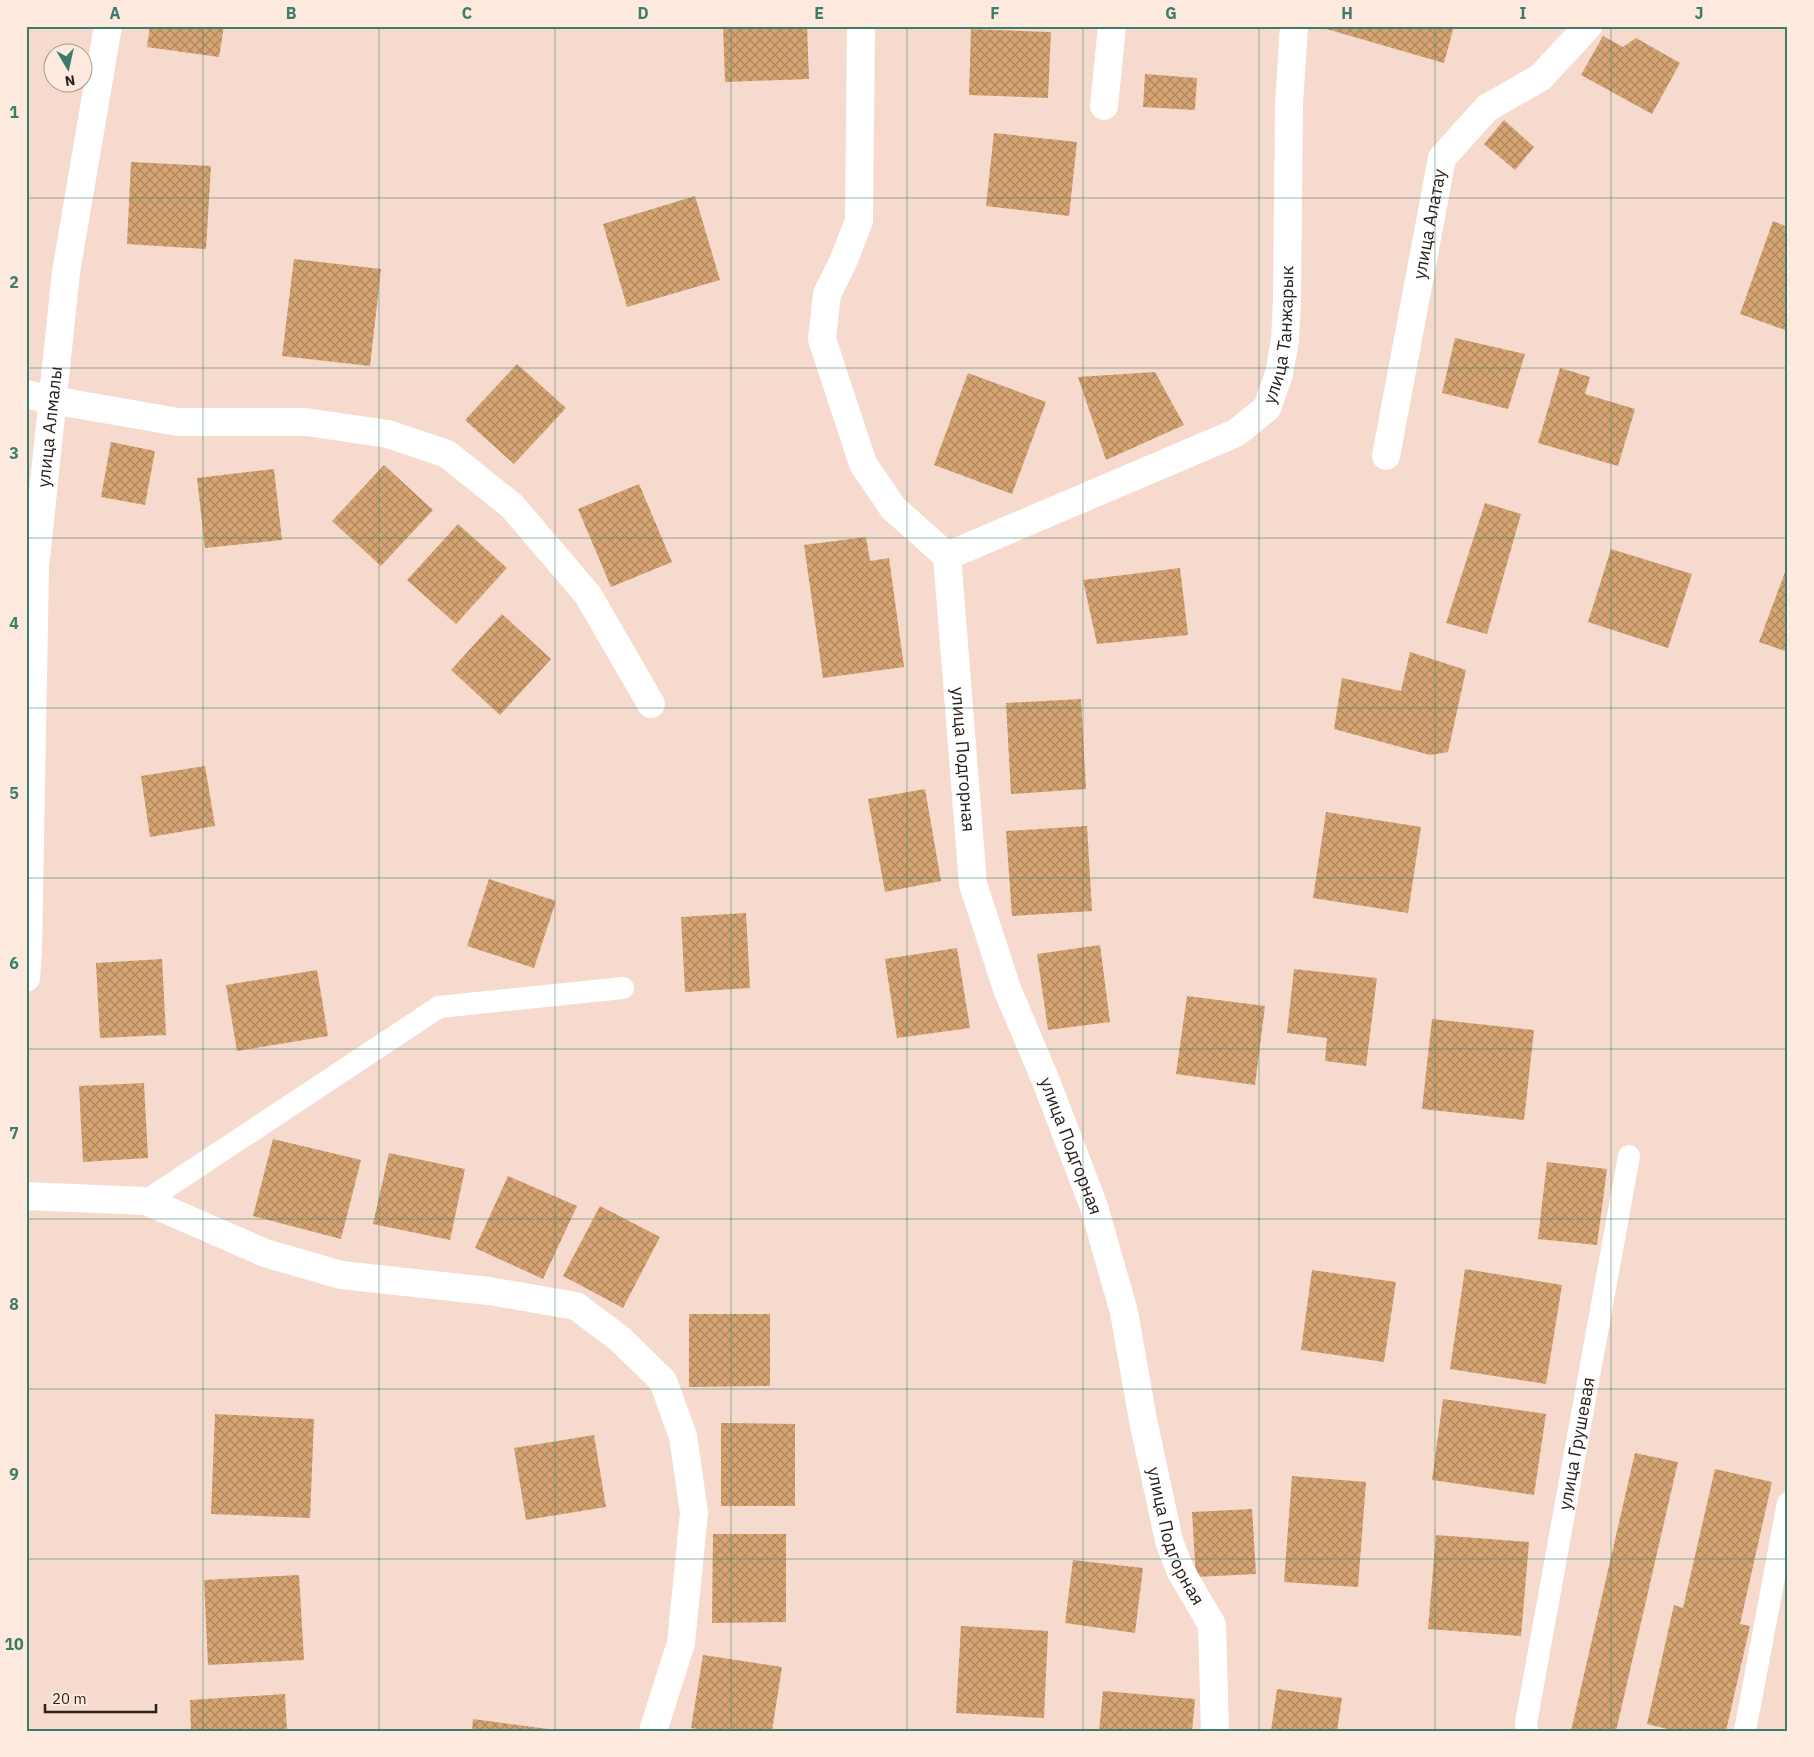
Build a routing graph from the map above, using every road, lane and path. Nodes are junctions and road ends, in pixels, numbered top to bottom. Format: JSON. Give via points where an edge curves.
{"nodes":[{"id":1,"x":108,"y":26,"type":"edge"},
{"id":2,"x":861,"y":26,"type":"edge"},
{"id":3,"x":1112,"y":26,"type":"edge"},
{"id":4,"x":1294,"y":26,"type":"edge"},
{"id":5,"x":1588,"y":26,"type":"edge"},
{"id":6,"x":1104,"y":106,"type":"dead end"},
{"id":7,"x":39,"y":397,"type":"edge"},
{"id":8,"x":1386,"y":456,"type":"dead end"},
{"id":9,"x":946,"y":556,"type":"junction"},
{"id":10,"x":651,"y":704,"type":"dead end"},
{"id":11,"x":27,"y":951,"type":"edge"},
{"id":12,"x":26,"y":978,"type":"edge"},
{"id":13,"x":623,"y":988,"type":"dead end"},
{"id":14,"x":1629,"y":1156,"type":"dead end"},
{"id":15,"x":26,"y":1196,"type":"edge"},
{"id":16,"x":146,"y":1201,"type":"junction"},
{"id":17,"x":1788,"y":1502,"type":"edge"},
{"id":18,"x":653,"y":1731,"type":"edge"},
{"id":19,"x":1214,"y":1731,"type":"edge"},
{"id":20,"x":1527,"y":1731,"type":"edge"},
{"id":21,"x":1745,"y":1731,"type":"edge"}],
"edges":[{"from":1,"to":7,"type":"street","name":"улица Алмалы","via":[[66,272]]},
{"from":2,"to":9,"type":"street","via":[[859,221],[827,294],[822,339],[863,464],[893,508]]},
{"from":3,"to":6,"type":"street"},
{"from":4,"to":9,"type":"street","name":"улица Танжарык","via":[[1289,104],[1285,332],[1279,374],[1267,408],[1236,433]]},
{"from":5,"to":8,"type":"street","name":"улица Алатау","via":[[1541,77],[1487,108],[1442,158]]},
{"from":7,"to":10,"type":"street","via":[[178,422],[306,422],[388,434],[447,454],[512,506],[588,594]]},
{"from":7,"to":11,"type":"street","name":"улица Алмалы"},
{"from":9,"to":19,"type":"street","name":"улица Подгорная","via":[[973,884],[1007,989],[1094,1207],[1124,1312],[1168,1541],[1180,1570],[1212,1625]]},
{"from":11,"to":12,"type":"street","name":"улица Алмалы"},
{"from":13,"to":16,"type":"lane","via":[[439,1007]]},
{"from":14,"to":20,"type":"lane","name":"улица Грушевая"},
{"from":15,"to":16,"type":"street"},
{"from":16,"to":18,"type":"street","via":[[265,1253],[341,1275],[489,1291],[576,1306],[620,1339],[663,1382],[683,1436],[694,1513],[681,1644]]},
{"from":17,"to":21,"type":"lane"}]}
